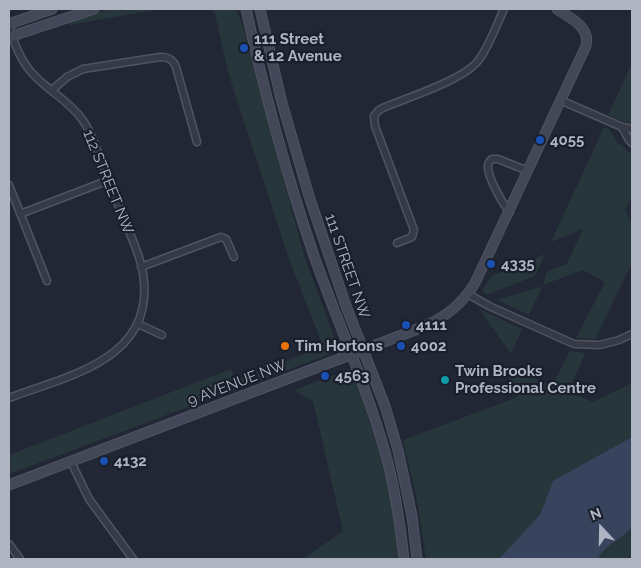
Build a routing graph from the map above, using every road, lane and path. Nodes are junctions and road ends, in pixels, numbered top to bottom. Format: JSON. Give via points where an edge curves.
{"nodes":[{"id":1,"x":52,"y":9,"type":"edge"},
{"id":2,"x":94,"y":9,"type":"edge"},
{"id":3,"x":241,"y":9,"type":"edge"},
{"id":4,"x":246,"y":9,"type":"edge"},
{"id":5,"x":260,"y":9,"type":"edge"},
{"id":6,"x":264,"y":9,"type":"edge"},
{"id":7,"x":504,"y":9,"type":"edge"},
{"id":8,"x":557,"y":9,"type":"edge"},
{"id":9,"x":9,"y":25,"type":"edge"},
{"id":10,"x":264,"y":27,"type":"junction"},
{"id":11,"x":251,"y":31,"type":"junction"},
{"id":12,"x":10,"y":36,"type":"edge"},
{"id":13,"x":52,"y":90,"type":"junction"},
{"id":14,"x":560,"y":100,"type":"junction"},
{"id":15,"x":622,"y":127,"type":"junction"},
{"id":16,"x":632,"y":128,"type":"edge"},
{"id":17,"x":197,"y":142,"type":"dead end"},
{"id":18,"x":632,"y":143,"type":"edge"},
{"id":19,"x":528,"y":171,"type":"junction"},
{"id":20,"x":109,"y":180,"type":"junction"},
{"id":21,"x":9,"y":184,"type":"edge"},
{"id":22,"x":510,"y":212,"type":"junction"},
{"id":23,"x":20,"y":214,"type":"junction"},
{"id":24,"x":397,"y":243,"type":"dead end"},
{"id":25,"x":234,"y":257,"type":"dead end"},
{"id":26,"x":141,"y":267,"type":"junction"},
{"id":27,"x":47,"y":281,"type":"dead end"},
{"id":28,"x":468,"y":294,"type":"junction"},
{"id":29,"x":138,"y":324,"type":"junction"},
{"id":30,"x":632,"y":334,"type":"edge"},
{"id":31,"x":162,"y":336,"type":"dead end"},
{"id":32,"x":363,"y":350,"type":"junction"},
{"id":33,"x":351,"y":355,"type":"junction"},
{"id":34,"x":9,"y":398,"type":"edge"},
{"id":35,"x":71,"y":462,"type":"junction"},
{"id":36,"x":9,"y":486,"type":"edge"},
{"id":37,"x":9,"y":544,"type":"edge"},
{"id":38,"x":20,"y":559,"type":"edge"},
{"id":39,"x":133,"y":559,"type":"edge"},
{"id":40,"x":404,"y":559,"type":"edge"},
{"id":41,"x":417,"y":559,"type":"edge"}],
"edges":[{"from":1,"to":9,"type":"main road"},
{"from":2,"to":12,"type":"main road"},
{"from":3,"to":11,"type":"main road"},
{"from":4,"to":11,"type":"main road","name":"111 STREET NW"},
{"from":5,"to":10,"type":"main road","name":"111 STREET NW"},
{"from":6,"to":10,"type":"main road"},
{"from":7,"to":24,"type":"street","via":[[481,56],[468,70],[385,106],[376,113],[375,126],[414,230],[412,237]]},
{"from":8,"to":14,"type":"main road","name":"9 AVENUE NW","via":[[583,27],[587,40]]},
{"from":9,"to":12,"type":"street","name":"112 STREET NW"},
{"from":10,"to":32,"type":"main road","name":"111 STREET NW","via":[[306,189]]},
{"from":11,"to":33,"type":"main road","name":"111 STREET NW","via":[[296,199]]},
{"from":12,"to":13,"type":"street","name":"112 STREET NW","via":[[28,68]]},
{"from":13,"to":17,"type":"street","via":[[71,74],[83,69],[170,59],[176,67]]},
{"from":13,"to":20,"type":"street","name":"112 STREET NW","via":[[83,120]]},
{"from":14,"to":15,"type":"street"},
{"from":14,"to":19,"type":"main road","name":"9 AVENUE NW"},
{"from":15,"to":16,"type":"street"},
{"from":15,"to":18,"type":"street"},
{"from":19,"to":22,"type":"main road","name":"9 AVENUE NW"},
{"from":19,"to":22,"type":"street","via":[[496,158],[488,164],[497,193]]},
{"from":20,"to":23,"type":"street"},
{"from":20,"to":26,"type":"street","name":"112 STREET NW"},
{"from":21,"to":23,"type":"street"},
{"from":22,"to":28,"type":"main road","name":"9 AVENUE NW","via":[[476,284]]},
{"from":23,"to":27,"type":"street"},
{"from":25,"to":26,"type":"street","via":[[226,239],[221,236]]},
{"from":26,"to":29,"type":"street","name":"112 STREET NW","via":[[144,292]]},
{"from":28,"to":30,"type":"street","via":[[574,344],[600,345]]},
{"from":28,"to":32,"type":"main road","name":"9 AVENUE NW","via":[[429,324]]},
{"from":29,"to":31,"type":"street"},
{"from":29,"to":34,"type":"street","via":[[122,345],[101,362]]},
{"from":32,"to":33,"type":"main road","name":"9 AVENUE NW"},
{"from":32,"to":41,"type":"main road","name":"111 STREET NW","via":[[398,450]]},
{"from":33,"to":35,"type":"main road","name":"9 AVENUE NW"},
{"from":33,"to":40,"type":"main road","name":"111 STREET NW","via":[[385,452]]},
{"from":35,"to":36,"type":"main road","name":"9 AVENUE NW"},
{"from":35,"to":39,"type":"street","via":[[88,499]]},
{"from":37,"to":38,"type":"street"}]}
